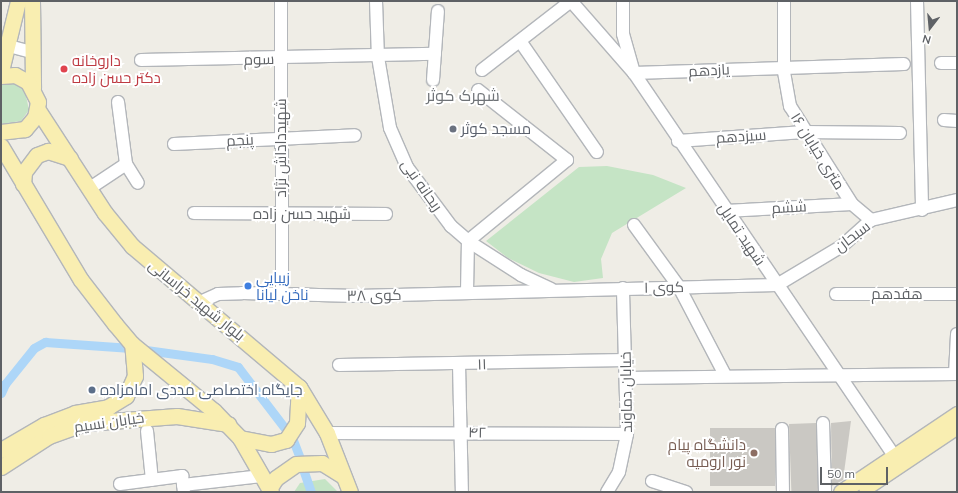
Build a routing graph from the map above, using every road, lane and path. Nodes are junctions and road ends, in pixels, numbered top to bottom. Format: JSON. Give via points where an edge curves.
{"nodes":[{"id":1,"x":18,"y":1,"type":"edge"},
{"id":2,"x":32,"y":1,"type":"edge"},
{"id":3,"x":281,"y":1,"type":"edge"},
{"id":4,"x":376,"y":1,"type":"edge"},
{"id":5,"x":623,"y":1,"type":"edge"},
{"id":6,"x":784,"y":1,"type":"edge"},
{"id":7,"x":917,"y":1,"type":"edge"},
{"id":8,"x":577,"y":3,"type":"edge"},
{"id":9,"x":438,"y":11,"type":"dead end"},
{"id":10,"x":520,"y":41,"type":"junction"},
{"id":11,"x":9,"y":46,"type":"junction"},
{"id":12,"x":32,"y":52,"type":"junction"},
{"id":13,"x":435,"y":54,"type":"junction"},
{"id":14,"x":378,"y":57,"type":"junction"},
{"id":15,"x":281,"y":59,"type":"junction"},
{"id":16,"x":141,"y":60,"type":"dead end"},
{"id":17,"x":941,"y":63,"type":"dead end"},
{"id":18,"x":957,"y":63,"type":"edge"},
{"id":19,"x":904,"y":64,"type":"dead end"},
{"id":20,"x":784,"y":66,"type":"junction"},
{"id":21,"x":482,"y":70,"type":"dead end"},
{"id":22,"x":1,"y":72,"type":"edge"},
{"id":23,"x":634,"y":73,"type":"junction"},
{"id":24,"x":1,"y":76,"type":"edge"},
{"id":25,"x":433,"y":80,"type":"dead end"},
{"id":26,"x":33,"y":88,"type":"junction"},
{"id":27,"x":478,"y":90,"type":"dead end"},
{"id":28,"x":118,"y":102,"type":"dead end"},
{"id":29,"x":38,"y":110,"type":"junction"},
{"id":30,"x":944,"y":120,"type":"dead end"},
{"id":31,"x":957,"y":121,"type":"edge"},
{"id":32,"x":1,"y":132,"type":"edge"},
{"id":33,"x":804,"y":132,"type":"junction"},
{"id":34,"x":900,"y":133,"type":"dead end"},
{"id":35,"x":355,"y":135,"type":"dead end"},
{"id":36,"x":282,"y":137,"type":"junction"},
{"id":37,"x":678,"y":141,"type":"junction"},
{"id":38,"x":174,"y":144,"type":"dead end"},
{"id":39,"x":1,"y":146,"type":"edge"},
{"id":40,"x":597,"y":152,"type":"dead end"},
{"id":41,"x":1,"y":157,"type":"edge"},
{"id":42,"x":70,"y":158,"type":"junction"},
{"id":43,"x":126,"y":164,"type":"junction"},
{"id":44,"x":14,"y":171,"type":"junction"},
{"id":45,"x":138,"y":183,"type":"dead end"},
{"id":46,"x":23,"y":184,"type":"junction"},
{"id":47,"x":90,"y":188,"type":"junction"},
{"id":48,"x":957,"y":200,"type":"edge"},
{"id":49,"x":852,"y":204,"type":"junction"},
{"id":50,"x":922,"y":210,"type":"junction"},
{"id":51,"x":726,"y":211,"type":"junction"},
{"id":52,"x":194,"y":213,"type":"dead end"},
{"id":53,"x":282,"y":214,"type":"junction"},
{"id":54,"x":386,"y":214,"type":"dead end"},
{"id":55,"x":871,"y":220,"type":"junction"},
{"id":56,"x":634,"y":225,"type":"dead end"},
{"id":57,"x":468,"y":241,"type":"junction"},
{"id":58,"x":777,"y":285,"type":"junction"},
{"id":59,"x":679,"y":287,"type":"junction"},
{"id":60,"x":623,"y":288,"type":"junction"},
{"id":61,"x":552,"y":289,"type":"junction"},
{"id":62,"x":467,"y":292,"type":"junction"},
{"id":63,"x":282,"y":294,"type":"junction"},
{"id":64,"x":836,"y":294,"type":"dead end"},
{"id":65,"x":957,"y":294,"type":"edge"},
{"id":66,"x":198,"y":303,"type":"junction"},
{"id":67,"x":957,"y":334,"type":"edge"},
{"id":68,"x":132,"y":344,"type":"junction"},
{"id":69,"x":626,"y":360,"type":"junction"},
{"id":70,"x":460,"y":364,"type":"junction"},
{"id":71,"x":339,"y":365,"type":"dead end"},
{"id":72,"x":838,"y":374,"type":"junction"},
{"id":73,"x":956,"y":374,"type":"edge"},
{"id":74,"x":724,"y":375,"type":"junction"},
{"id":75,"x":626,"y":378,"type":"junction"},
{"id":76,"x":299,"y":387,"type":"junction"},
{"id":77,"x":957,"y":414,"type":"edge"},
{"id":78,"x":823,"y":423,"type":"dead end"},
{"id":79,"x":228,"y":424,"type":"junction"},
{"id":80,"x":957,"y":426,"type":"edge"},
{"id":81,"x":782,"y":429,"type":"dead end"},
{"id":82,"x":147,"y":431,"type":"dead end"},
{"id":83,"x":461,"y":432,"type":"junction"},
{"id":84,"x":327,"y":433,"type":"junction"},
{"id":85,"x":627,"y":434,"type":"junction"},
{"id":86,"x":240,"y":438,"type":"junction"},
{"id":87,"x":1,"y":450,"type":"edge"},
{"id":88,"x":897,"y":459,"type":"junction"},
{"id":89,"x":1,"y":467,"type":"edge"},
{"id":90,"x":261,"y":476,"type":"junction"},
{"id":91,"x":343,"y":476,"type":"junction"},
{"id":92,"x":152,"y":480,"type":"junction"},
{"id":93,"x":652,"y":481,"type":"dead end"},
{"id":94,"x":120,"y":484,"type":"dead end"},
{"id":95,"x":183,"y":489,"type":"edge"},
{"id":96,"x":270,"y":491,"type":"edge"},
{"id":97,"x":350,"y":492,"type":"edge"},
{"id":98,"x":462,"y":492,"type":"edge"},
{"id":99,"x":607,"y":492,"type":"edge"},
{"id":100,"x":686,"y":492,"type":"edge"},
{"id":101,"x":783,"y":492,"type":"edge"},
{"id":102,"x":825,"y":492,"type":"edge"},
{"id":103,"x":841,"y":492,"type":"edge"},
{"id":104,"x":859,"y":492,"type":"edge"}],
"edges":[{"from":1,"to":11,"type":"main road"},
{"from":2,"to":12,"type":"main road"},
{"from":3,"to":15,"type":"street","name":"شهیدداداش نژاد"},
{"from":4,"to":14,"type":"street","name":"ریحانه نبی"},
{"from":5,"to":23,"type":"street","via":[[623,34]]},
{"from":6,"to":20,"type":"street","name":"۱۶ متری خیابان"},
{"from":7,"to":50,"type":"street"},
{"from":8,"to":10,"type":"street"},
{"from":8,"to":23,"type":"street","name":"شهید تمایل"},
{"from":9,"to":13,"type":"street"},
{"from":10,"to":21,"type":"street"},
{"from":10,"to":40,"type":"street"},
{"from":11,"to":12,"type":"street"},
{"from":11,"to":22,"type":"main road"},
{"from":12,"to":26,"type":"main road"},
{"from":13,"to":14,"type":"street","name":"سوم"},
{"from":13,"to":25,"type":"street"},
{"from":14,"to":15,"type":"street","name":"سوم"},
{"from":14,"to":57,"type":"street","name":"ریحانه نبی","via":[[390,128],[406,167],[451,226]]},
{"from":15,"to":16,"type":"street","name":"سوم"},
{"from":15,"to":36,"type":"street","name":"شهیدداداش نژاد"},
{"from":17,"to":18,"type":"street"},
{"from":19,"to":20,"type":"street","name":"یازدهم"},
{"from":20,"to":23,"type":"street","name":"یازدهم"},
{"from":20,"to":33,"type":"street","name":"۱۶ متری خیابان","via":[[790,106]]},
{"from":23,"to":37,"type":"street","name":"شهید تمایل"},
{"from":24,"to":26,"type":"main road","via":[[22,78]]},
{"from":26,"to":29,"type":"main road"},
{"from":27,"to":57,"type":"street","via":[[567,160]]},
{"from":28,"to":43,"type":"street"},
{"from":29,"to":32,"type":"main road","via":[[25,129]]},
{"from":29,"to":42,"type":"main road","name":"بلوار شهید خراسانی"},
{"from":30,"to":31,"type":"street"},
{"from":33,"to":34,"type":"street","name":"سیزدهم"},
{"from":33,"to":37,"type":"street","name":"سیزدهم"},
{"from":33,"to":49,"type":"street","name":"۱۶ متری خیابان"},
{"from":35,"to":36,"type":"street","name":"پنجم"},
{"from":36,"to":38,"type":"street","name":"پنجم"},
{"from":36,"to":53,"type":"street","name":"شهیدداداش نژاد"},
{"from":37,"to":51,"type":"street","name":"شهید تمایل"},
{"from":39,"to":44,"type":"main road"},
{"from":41,"to":44,"type":"main road"},
{"from":42,"to":46,"type":"main road","via":[[48,151],[37,155],[24,172]]},
{"from":42,"to":47,"type":"main road","name":"بلوار شهید خراسانی"},
{"from":43,"to":45,"type":"street"},
{"from":43,"to":47,"type":"street"},
{"from":44,"to":46,"type":"main road"},
{"from":46,"to":68,"type":"main road","via":[[81,280]]},
{"from":47,"to":66,"type":"main road","name":"بلوار شهید خراسانی","via":[[132,246]]},
{"from":48,"to":50,"type":"street","name":"سبحان"},
{"from":49,"to":51,"type":"street","name":"ششم"},
{"from":49,"to":55,"type":"street","name":"۱۶ متری خیابان"},
{"from":50,"to":55,"type":"street","name":"سبحان"},
{"from":51,"to":58,"type":"street","name":"شهید تمایل"},
{"from":52,"to":53,"type":"street","name":"شهید حسن زاده"},
{"from":53,"to":54,"type":"street","name":"شهید حسن زاده"},
{"from":53,"to":63,"type":"street","name":"شهیدداداش نژاد"},
{"from":55,"to":58,"type":"street","name":"سبحان","via":[[842,246]]},
{"from":56,"to":59,"type":"street"},
{"from":57,"to":61,"type":"street","name":"ریحانه نبی","via":[[521,275]]},
{"from":57,"to":62,"type":"street"},
{"from":58,"to":59,"type":"street","name":"کوی ۱"},
{"from":58,"to":72,"type":"street","name":"شهید تمایل"},
{"from":59,"to":60,"type":"street","name":"کوی ۱"},
{"from":59,"to":74,"type":"street"},
{"from":60,"to":61,"type":"street","name":"کوی ۱"},
{"from":60,"to":69,"type":"street","name":"خیابان دماوند"},
{"from":61,"to":62,"type":"street","name":"کوی ۳۸"},
{"from":62,"to":63,"type":"street","name":"کوی ۳۸"},
{"from":63,"to":66,"type":"street","name":"کوی ۳۸","via":[[218,294]]},
{"from":64,"to":65,"type":"street","name":"هفدهم"},
{"from":66,"to":76,"type":"main road","name":"بلوار شهید خراسانی","via":[[266,355]]},
{"from":67,"to":73,"type":"street"},
{"from":68,"to":79,"type":"main road"},
{"from":68,"to":87,"type":"main road","name":"خیابان نسیم","via":[[135,376],[126,396],[108,407],[64,416]]},
{"from":69,"to":70,"type":"street","name":"۱۱"},
{"from":69,"to":75,"type":"street","name":"خیابان دماوند"},
{"from":70,"to":71,"type":"street","name":"۱۱"},
{"from":70,"to":83,"type":"street"},
{"from":72,"to":73,"type":"street"},
{"from":72,"to":74,"type":"street"},
{"from":72,"to":88,"type":"street","name":"شهید تمایل"},
{"from":74,"to":75,"type":"street"},
{"from":75,"to":85,"type":"street","name":"خیابان دماوند"},
{"from":76,"to":84,"type":"main road","name":"بلوار شهید خراسانی"},
{"from":76,"to":86,"type":"main road","via":[[297,422],[286,440],[271,444]]},
{"from":77,"to":88,"type":"main road"},
{"from":78,"to":102,"type":"street"},
{"from":79,"to":86,"type":"main road"},
{"from":79,"to":89,"type":"main road","name":"خیابان نسیم","via":[[177,416],[84,423],[49,436]]},
{"from":80,"to":88,"type":"main road"},
{"from":81,"to":101,"type":"street"},
{"from":82,"to":92,"type":"street"},
{"from":83,"to":84,"type":"street","name":"۴۲"},
{"from":83,"to":85,"type":"street","name":"۴۲"},
{"from":83,"to":98,"type":"street"},
{"from":84,"to":91,"type":"main road","name":"بلوار شهید خراسانی"},
{"from":85,"to":99,"type":"street","name":"خیابان دماوند","via":[[619,472]]},
{"from":86,"to":90,"type":"main road"},
{"from":88,"to":103,"type":"main road"},
{"from":88,"to":104,"type":"main road"},
{"from":90,"to":95,"type":"street"},
{"from":90,"to":96,"type":"main road"},
{"from":91,"to":96,"type":"main road","via":[[322,463],[296,464],[280,474]]},
{"from":91,"to":97,"type":"main road","name":"بلوار شهید خراسانی"},
{"from":92,"to":94,"type":"street"},
{"from":92,"to":95,"type":"street","via":[[182,476]]},
{"from":93,"to":100,"type":"street"}]}
